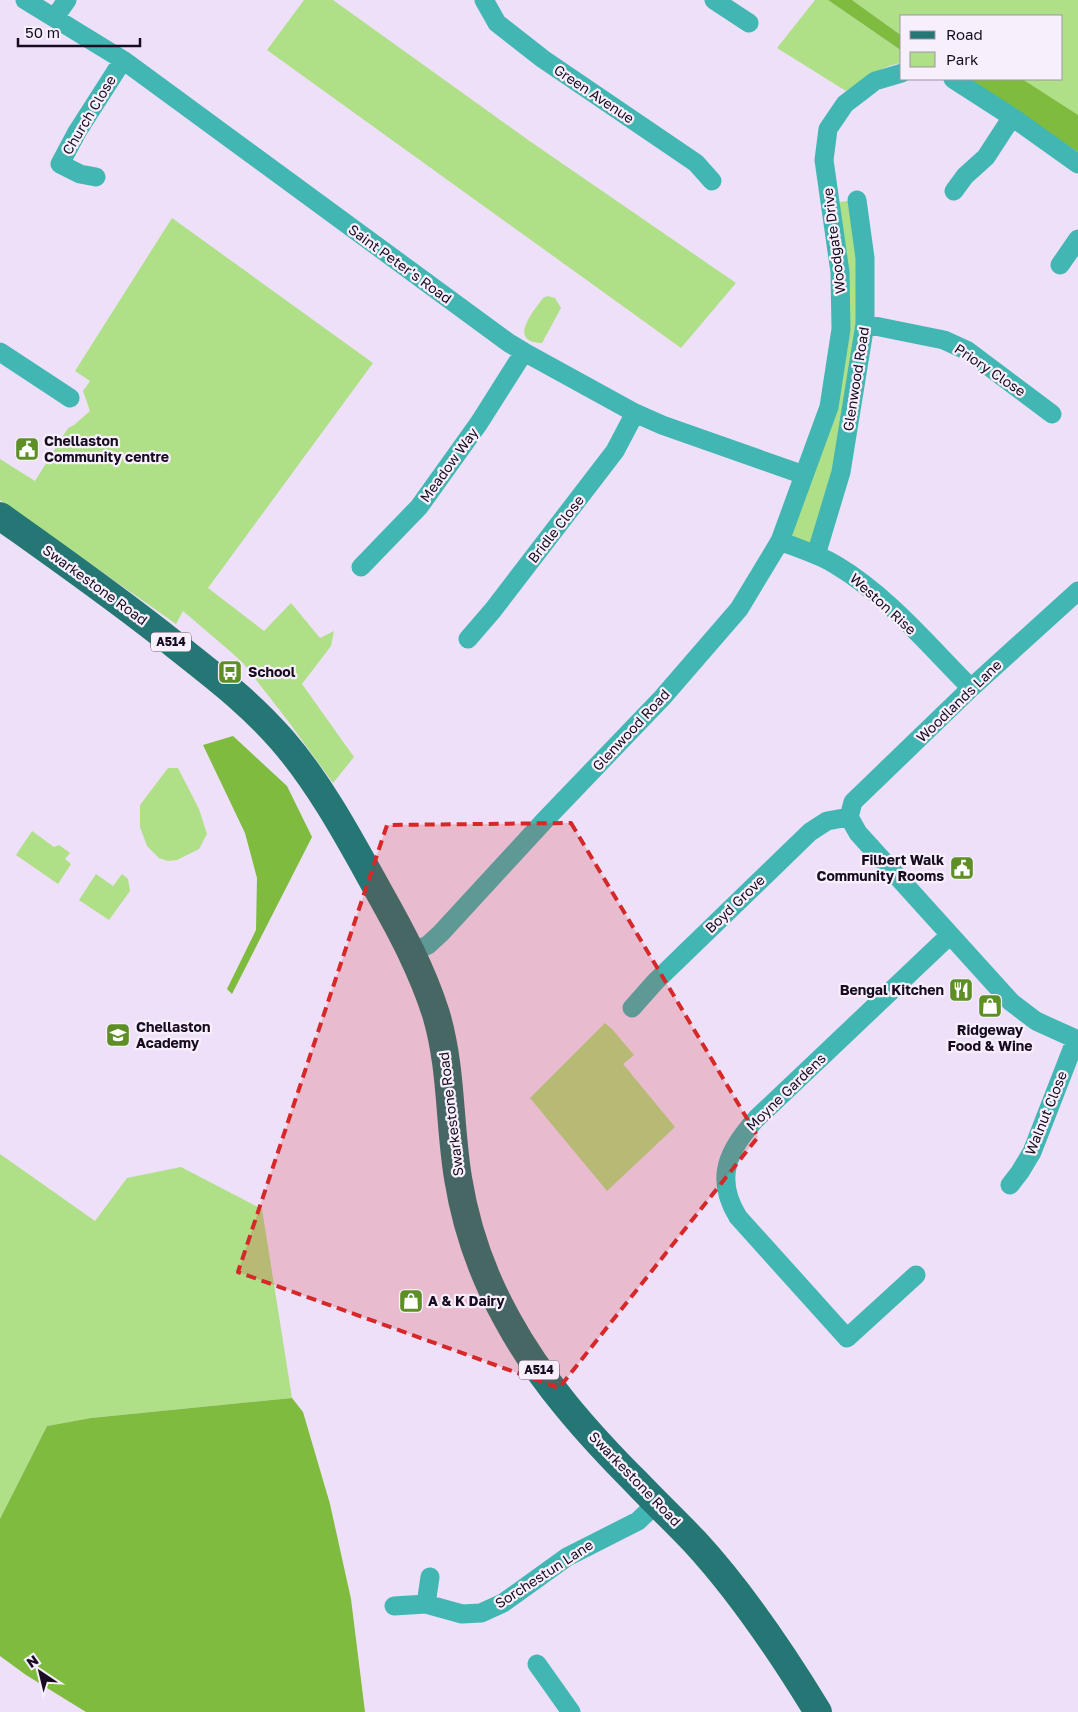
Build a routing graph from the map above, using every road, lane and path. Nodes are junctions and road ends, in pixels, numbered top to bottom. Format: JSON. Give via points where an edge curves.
{"nodes":[{"id":1,"x":25,"y":0,"type":"edge"},
{"id":2,"x":67,"y":0,"type":"edge"},
{"id":3,"x":484,"y":0,"type":"edge"},
{"id":4,"x":720,"y":1,"type":"edge"},
{"id":5,"x":55,"y":17,"type":"junction"},
{"id":6,"x":749,"y":23,"type":"dead end"},
{"id":7,"x":123,"y":60,"type":"junction"},
{"id":8,"x":900,"y":74,"type":"edge"},
{"id":9,"x":954,"y":80,"type":"edge"},
{"id":10,"x":1012,"y":117,"type":"junction"},
{"id":11,"x":1078,"y":164,"type":"edge"},
{"id":12,"x":96,"y":177,"type":"dead end"},
{"id":13,"x":712,"y":180,"type":"dead end"},
{"id":14,"x":954,"y":191,"type":"dead end"},
{"id":15,"x":857,"y":200,"type":"dead end"},
{"id":16,"x":1078,"y":239,"type":"edge"},
{"id":17,"x":1060,"y":265,"type":"dead end"},
{"id":18,"x":866,"y":324,"type":"junction"},
{"id":19,"x":0,"y":352,"type":"edge"},
{"id":20,"x":524,"y":352,"type":"junction"},
{"id":21,"x":70,"y":398,"type":"dead end"},
{"id":22,"x":635,"y":413,"type":"junction"},
{"id":23,"x":1052,"y":414,"type":"dead end"},
{"id":24,"x":804,"y":475,"type":"junction"},
{"id":25,"x":0,"y":516,"type":"edge"},
{"id":26,"x":780,"y":542,"type":"junction"},
{"id":27,"x":816,"y":555,"type":"junction"},
{"id":28,"x":362,"y":567,"type":"dead end"},
{"id":29,"x":1078,"y":591,"type":"edge"},
{"id":30,"x":468,"y":639,"type":"dead end"},
{"id":31,"x":971,"y":688,"type":"junction"},
{"id":32,"x":849,"y":817,"type":"junction"},
{"id":33,"x":950,"y":935,"type":"junction"},
{"id":34,"x":412,"y":952,"type":"junction"},
{"id":35,"x":642,"y":1005,"type":"dead end"},
{"id":36,"x":1077,"y":1039,"type":"edge"},
{"id":37,"x":1010,"y":1185,"type":"dead end"},
{"id":38,"x":916,"y":1275,"type":"dead end"},
{"id":39,"x":657,"y":1503,"type":"junction"},
{"id":40,"x":430,"y":1577,"type":"dead end"},
{"id":41,"x":426,"y":1604,"type":"junction"},
{"id":42,"x":394,"y":1606,"type":"dead end"},
{"id":43,"x":537,"y":1664,"type":"dead end"},
{"id":44,"x":571,"y":1712,"type":"edge"},
{"id":45,"x":818,"y":1712,"type":"edge"}],
"edges":[{"from":1,"to":5,"type":"street","name":"Saint Peter's Road"},
{"from":2,"to":5,"type":"street"},
{"from":3,"to":13,"type":"street","name":"Green Avenue","via":[[497,23],[543,59],[696,163]]},
{"from":4,"to":6,"type":"street"},
{"from":5,"to":7,"type":"street","name":"Saint Peter's Road"},
{"from":7,"to":12,"type":"street","name":"Church Close","via":[[60,164],[80,174]]},
{"from":7,"to":20,"type":"street","name":"Saint Peter's Road"},
{"from":8,"to":24,"type":"street","name":"Woodgate Drive","via":[[875,81],[845,104],[828,128],[824,160],[840,272],[842,328],[829,407]]},
{"from":9,"to":10,"type":"street"},
{"from":10,"to":11,"type":"street"},
{"from":10,"to":14,"type":"street","via":[[986,157]]},
{"from":15,"to":18,"type":"street","name":"Glenwood Road","via":[[865,258]]},
{"from":16,"to":17,"type":"street"},
{"from":18,"to":23,"type":"street","name":"Priory Close","via":[[944,340],[968,351]]},
{"from":18,"to":27,"type":"street","name":"Glenwood Road","via":[[841,472]]},
{"from":19,"to":21,"type":"street"},
{"from":20,"to":22,"type":"street","name":"Saint Peter's Road"},
{"from":20,"to":28,"type":"street","name":"Meadow Way","via":[[480,423],[419,507]]},
{"from":22,"to":24,"type":"street","name":"Saint Peter's Road"},
{"from":22,"to":30,"type":"street","name":"Bridle Close","via":[[615,451]]},
{"from":24,"to":26,"type":"street","name":"Glenwood Road"},
{"from":25,"to":34,"type":"main road","name":"Swarkestone Road","number":"A514","via":[[153,627],[249,705],[285,743],[350,840]]},
{"from":26,"to":27,"type":"street","name":"Weston Rise"},
{"from":26,"to":34,"type":"street","name":"Glenwood Road","via":[[739,609],[662,698],[441,933],[428,945]]},
{"from":27,"to":31,"type":"street","name":"Weston Rise","via":[[853,575],[879,596]]},
{"from":29,"to":31,"type":"street","name":"Woodlands Lane"},
{"from":31,"to":32,"type":"street","name":"Woodlands Lane","via":[[853,802]]},
{"from":32,"to":33,"type":"street","via":[[858,834]]},
{"from":32,"to":35,"type":"street","name":"Boyd Grove","via":[[827,821],[810,832],[656,982]]},
{"from":33,"to":36,"type":"street","via":[[1025,1014]]},
{"from":33,"to":38,"type":"street","name":"Moyne Gardens","via":[[756,1119],[732,1150],[726,1166],[728,1194],[738,1217],[847,1338]]},
{"from":34,"to":39,"type":"main road","name":"Swarkestone Road","number":"A514","via":[[431,1000],[442,1041],[459,1184],[466,1222],[482,1269],[509,1323],[550,1386]]},
{"from":36,"to":37,"type":"street","name":"Walnut Close","via":[[1032,1152]]},
{"from":39,"to":41,"type":"street","name":"Sorchestun Lane","via":[[638,1521],[567,1557],[503,1603],[481,1613],[462,1614]]},
{"from":39,"to":45,"type":"main road","name":"Swarkestone Road","number":"A514","via":[[725,1577],[755,1616]]},
{"from":40,"to":41,"type":"street"},
{"from":41,"to":42,"type":"street","name":"Sorchestun Lane"},
{"from":43,"to":44,"type":"street"}]}
